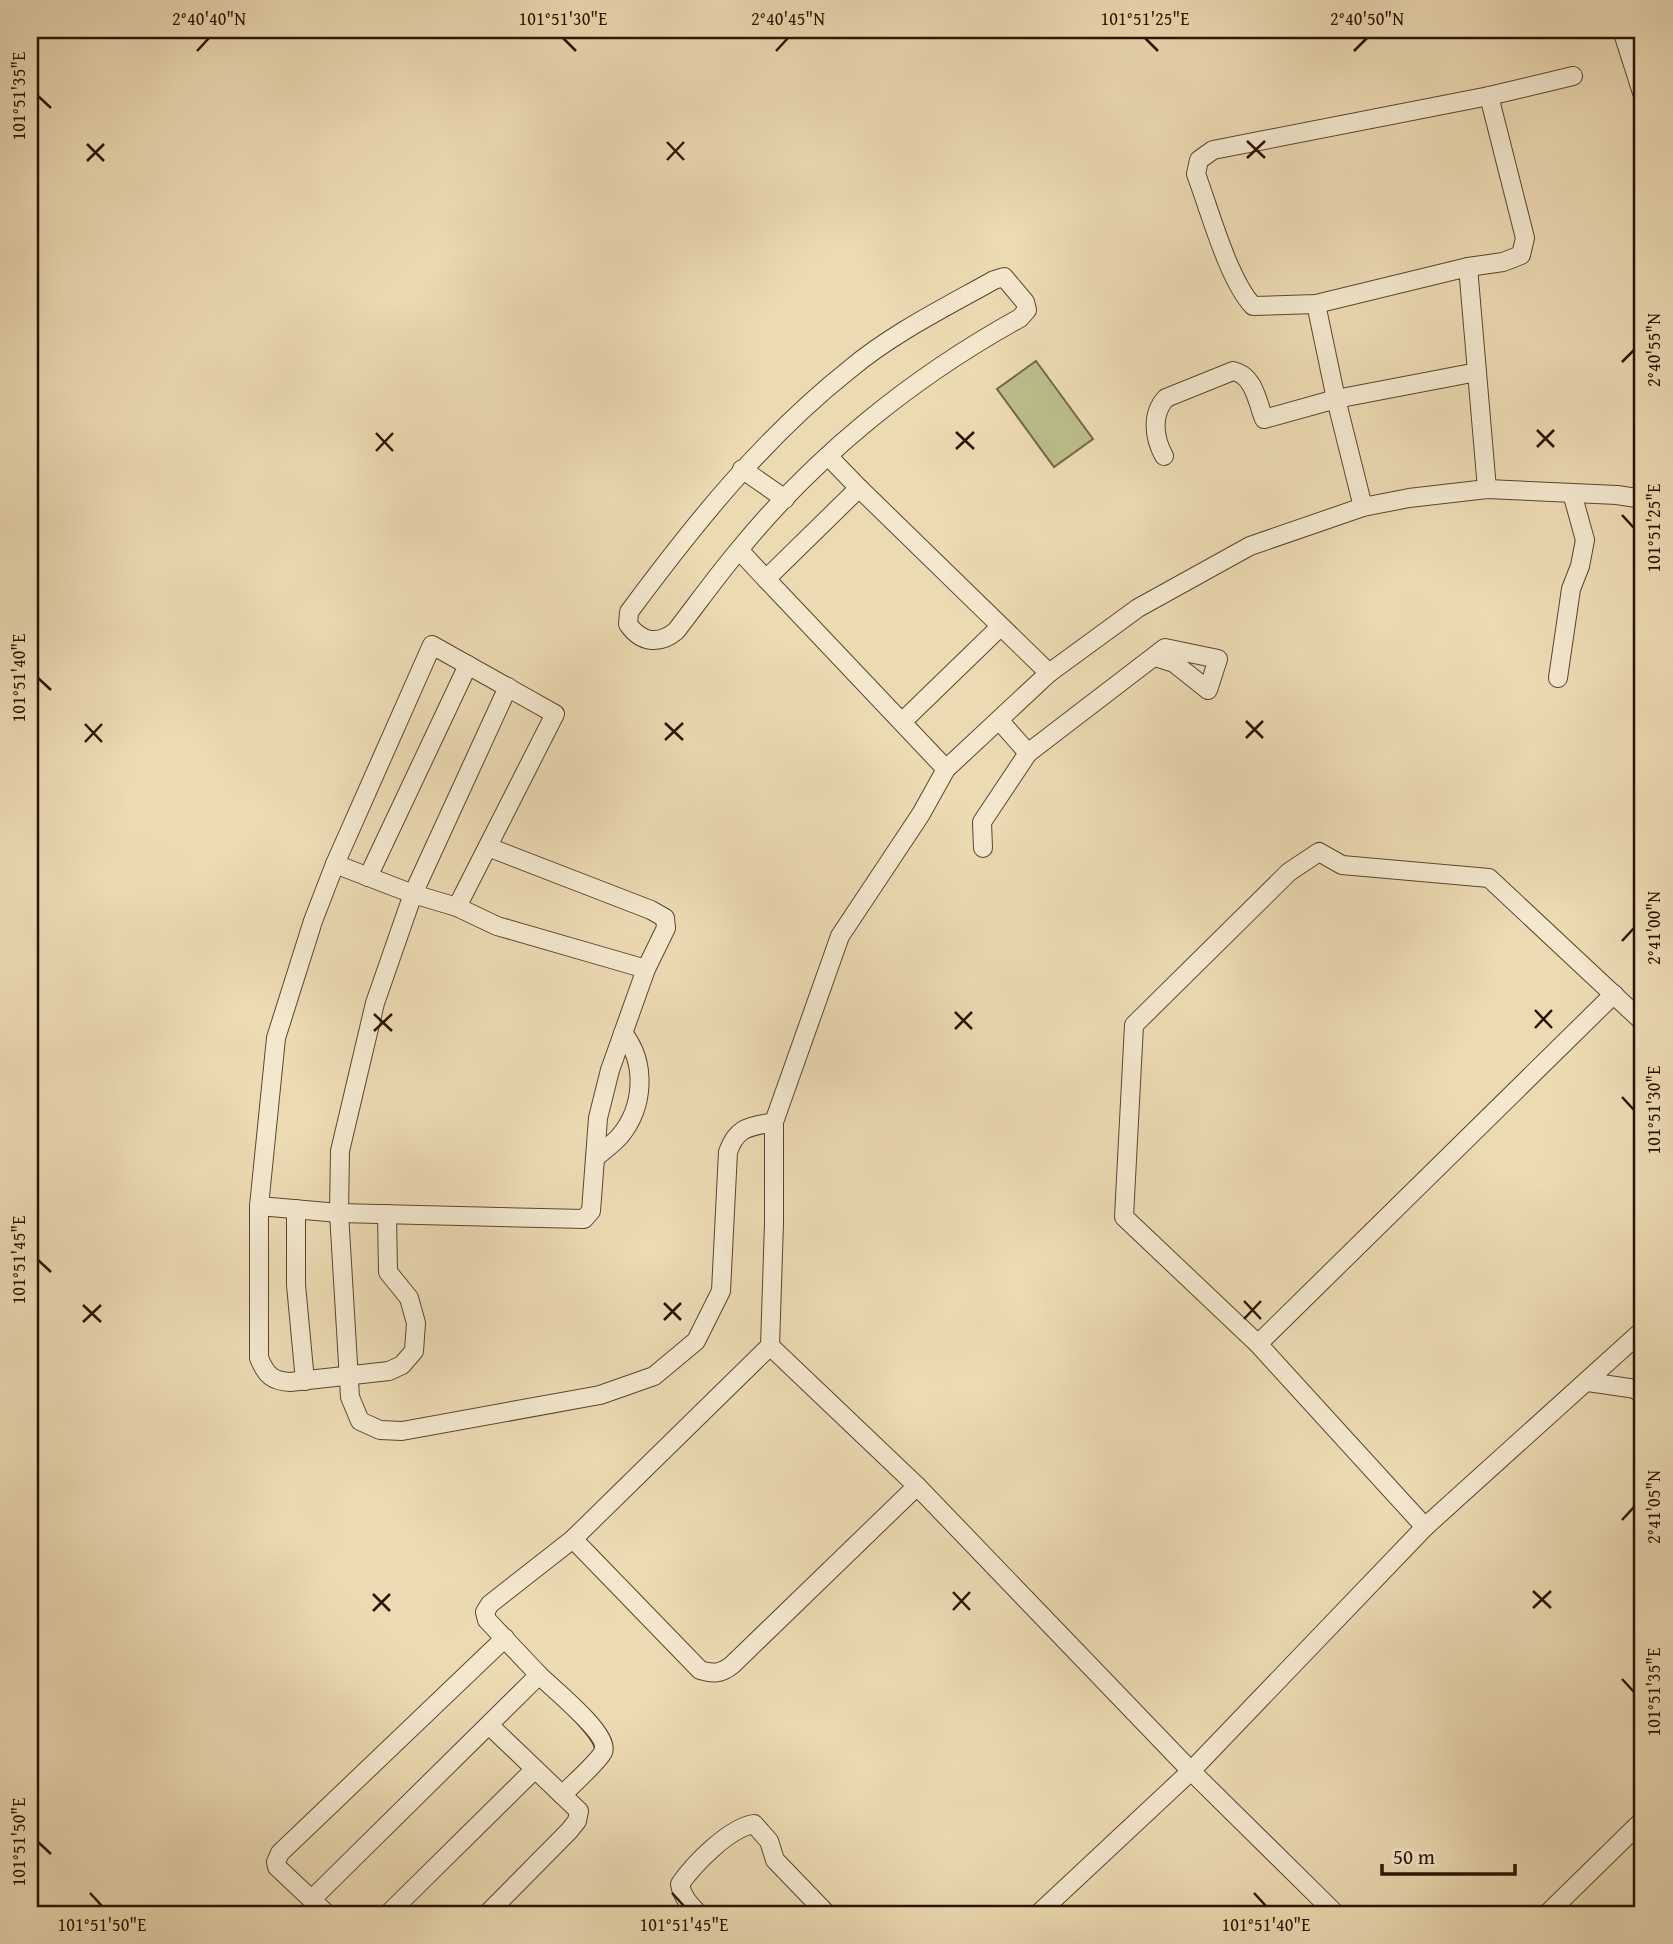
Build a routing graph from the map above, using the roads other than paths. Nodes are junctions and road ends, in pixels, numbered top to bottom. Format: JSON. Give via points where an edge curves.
{"nodes":[{"id":1,"x":1622,"y":30,"type":"edge"},
{"id":2,"x":1573,"y":76,"type":"dead end"},
{"id":3,"x":1489,"y":96,"type":"junction"},
{"id":4,"x":1643,"y":96,"type":"edge"},
{"id":5,"x":1468,"y":267,"type":"junction"},
{"id":6,"x":1316,"y":304,"type":"junction"},
{"id":7,"x":1478,"y":372,"type":"junction"},
{"id":8,"x":1336,"y":399,"type":"junction"},
{"id":9,"x":828,"y":456,"type":"junction"},
{"id":10,"x":1164,"y":456,"type":"dead end"},
{"id":11,"x":742,"y":469,"type":"junction"},
{"id":12,"x":859,"y":488,"type":"junction"},
{"id":13,"x":1487,"y":489,"type":"junction"},
{"id":14,"x":1572,"y":493,"type":"junction"},
{"id":15,"x":785,"y":499,"type":"junction"},
{"id":16,"x":1643,"y":499,"type":"edge"},
{"id":17,"x":1363,"y":507,"type":"junction"},
{"id":18,"x":739,"y":550,"type":"junction"},
{"id":19,"x":766,"y":579,"type":"junction"},
{"id":20,"x":1000,"y":627,"type":"junction"},
{"id":21,"x":1155,"y":657,"type":"junction"},
{"id":22,"x":468,"y":665,"type":"junction"},
{"id":23,"x":1049,"y":673,"type":"junction"},
{"id":24,"x":1558,"y":678,"type":"dead end"},
{"id":25,"x":508,"y":687,"type":"junction"},
{"id":26,"x":999,"y":720,"type":"junction"},
{"id":27,"x":903,"y":721,"type":"junction"},
{"id":28,"x":1028,"y":753,"type":"junction"},
{"id":29,"x":946,"y":769,"type":"junction"},
{"id":30,"x":488,"y":847,"type":"junction"},
{"id":31,"x":984,"y":848,"type":"dead end"},
{"id":32,"x":335,"y":864,"type":"junction"},
{"id":33,"x":368,"y":877,"type":"junction"},
{"id":34,"x":413,"y":894,"type":"junction"},
{"id":35,"x":457,"y":908,"type":"junction"},
{"id":36,"x":646,"y":969,"type":"junction"},
{"id":37,"x":1614,"y":995,"type":"junction"},
{"id":38,"x":1643,"y":1022,"type":"edge"},
{"id":39,"x":623,"y":1033,"type":"junction"},
{"id":40,"x":774,"y":1122,"type":"junction"},
{"id":41,"x":594,"y":1158,"type":"junction"},
{"id":42,"x":259,"y":1206,"type":"junction"},
{"id":43,"x":296,"y":1209,"type":"junction"},
{"id":44,"x":339,"y":1213,"type":"junction"},
{"id":45,"x":387,"y":1214,"type":"junction"},
{"id":46,"x":1643,"y":1329,"type":"edge"},
{"id":47,"x":1258,"y":1344,"type":"junction"},
{"id":48,"x":770,"y":1346,"type":"junction"},
{"id":49,"x":348,"y":1377,"type":"junction"},
{"id":50,"x":305,"y":1381,"type":"junction"},
{"id":51,"x":1588,"y":1382,"type":"junction"},
{"id":52,"x":1641,"y":1390,"type":"edge"},
{"id":53,"x":917,"y":1486,"type":"junction"},
{"id":54,"x":1425,"y":1527,"type":"junction"},
{"id":55,"x":573,"y":1539,"type":"junction"},
{"id":56,"x":505,"y":1638,"type":"junction"},
{"id":57,"x":539,"y":1675,"type":"junction"},
{"id":58,"x":489,"y":1725,"type":"junction"},
{"id":59,"x":535,"y":1769,"type":"junction"},
{"id":60,"x":1191,"y":1771,"type":"junction"},
{"id":61,"x":562,"y":1795,"type":"junction"},
{"id":62,"x":1643,"y":1820,"type":"edge"},
{"id":63,"x":312,"y":1899,"type":"junction"},
{"id":64,"x":327,"y":1914,"type":"edge"},
{"id":65,"x":388,"y":1914,"type":"edge"},
{"id":66,"x":487,"y":1914,"type":"edge"},
{"id":67,"x":699,"y":1914,"type":"edge"},
{"id":68,"x":827,"y":1914,"type":"edge"},
{"id":69,"x":1038,"y":1914,"type":"edge"},
{"id":70,"x":1336,"y":1914,"type":"edge"},
{"id":71,"x":1546,"y":1914,"type":"edge"}],
"edges":[{"from":1,"to":4,"type":"street"},
{"from":2,"to":3,"type":"street"},
{"from":3,"to":5,"type":"street","via":[[1525,238],[1521,255]]},
{"from":3,"to":6,"type":"street","via":[[1213,150],[1199,160],[1196,174],[1243,295],[1253,306]]},
{"from":5,"to":6,"type":"street"},
{"from":5,"to":7,"type":"street"},
{"from":6,"to":8,"type":"street"},
{"from":7,"to":8,"type":"street"},
{"from":7,"to":13,"type":"street"},
{"from":8,"to":10,"type":"street","via":[[1264,419],[1250,381],[1233,371],[1158,406],[1157,443]]},
{"from":8,"to":17,"type":"street"},
{"from":9,"to":11,"type":"street","via":[[931,372],[1020,318],[1027,310],[1025,302],[1011,284],[1004,277],[995,280],[900,334],[851,368]]},
{"from":9,"to":12,"type":"street"},
{"from":9,"to":15,"type":"street"},
{"from":11,"to":15,"type":"street"},
{"from":11,"to":18,"type":"street","via":[[629,611],[628,624],[653,641],[665,640]]},
{"from":12,"to":19,"type":"street"},
{"from":12,"to":20,"type":"street"},
{"from":13,"to":14,"type":"street"},
{"from":13,"to":17,"type":"street"},
{"from":14,"to":16,"type":"street"},
{"from":14,"to":24,"type":"street","via":[[1585,540],[1571,589]]},
{"from":15,"to":18,"type":"street"},
{"from":17,"to":23,"type":"street","via":[[1251,546],[1138,608]]},
{"from":18,"to":19,"type":"street"},
{"from":19,"to":27,"type":"street"},
{"from":20,"to":23,"type":"street"},
{"from":20,"to":27,"type":"street"},
{"from":21,"to":21,"type":"street","via":[[1174,663],[1208,690],[1218,659],[1165,649]]},
{"from":21,"to":28,"type":"street"},
{"from":22,"to":25,"type":"street"},
{"from":22,"to":32,"type":"street","via":[[432,645]]},
{"from":22,"to":33,"type":"street"},
{"from":23,"to":26,"type":"street"},
{"from":25,"to":30,"type":"street","via":[[555,714]]},
{"from":25,"to":34,"type":"street"},
{"from":26,"to":28,"type":"street"},
{"from":26,"to":29,"type":"street"},
{"from":27,"to":29,"type":"street"},
{"from":28,"to":31,"type":"street","via":[[982,822]]},
{"from":29,"to":40,"type":"street","via":[[922,814],[840,936]]},
{"from":30,"to":35,"type":"street"},
{"from":30,"to":36,"type":"street","via":[[665,918],[666,928]]},
{"from":32,"to":33,"type":"street"},
{"from":32,"to":42,"type":"street","via":[[276,1038]]},
{"from":33,"to":34,"type":"street"},
{"from":34,"to":35,"type":"street"},
{"from":34,"to":44,"type":"street","via":[[374,1003],[340,1151]]},
{"from":35,"to":36,"type":"street","via":[[497,926]]},
{"from":36,"to":39,"type":"street"},
{"from":37,"to":38,"type":"street"},
{"from":37,"to":47,"type":"street"},
{"from":37,"to":47,"type":"street","via":[[1489,878],[1342,865],[1319,852],[1289,872],[1134,1025],[1124,1217]]},
{"from":39,"to":41,"type":"street","via":[[598,1118]]},
{"from":39,"to":41,"type":"street","via":[[636,1055],[641,1081],[633,1115],[620,1136]]},
{"from":40,"to":48,"type":"street"},
{"from":40,"to":49,"type":"street","via":[[744,1129],[732,1139],[721,1291],[696,1341],[654,1376],[600,1395],[402,1431],[380,1430],[360,1421]]},
{"from":41,"to":45,"type":"street","via":[[591,1211],[583,1219]]},
{"from":42,"to":43,"type":"street"},
{"from":42,"to":50,"type":"street","via":[[259,1358],[275,1381]]},
{"from":43,"to":44,"type":"street"},
{"from":43,"to":50,"type":"street","via":[[296,1285]]},
{"from":44,"to":45,"type":"street"},
{"from":44,"to":49,"type":"street"},
{"from":45,"to":49,"type":"street","via":[[388,1272],[409,1298],[416,1323],[414,1351],[389,1371]]},
{"from":46,"to":51,"type":"street"},
{"from":47,"to":54,"type":"street"},
{"from":48,"to":53,"type":"street"},
{"from":48,"to":55,"type":"street"},
{"from":49,"to":50,"type":"street"},
{"from":51,"to":52,"type":"street"},
{"from":51,"to":54,"type":"street"},
{"from":53,"to":55,"type":"street","via":[[732,1665],[711,1674],[700,1670]]},
{"from":53,"to":60,"type":"street"},
{"from":54,"to":60,"type":"street"},
{"from":55,"to":56,"type":"street","via":[[490,1604],[487,1620]]},
{"from":56,"to":57,"type":"street"},
{"from":56,"to":63,"type":"street","via":[[280,1853],[277,1867]]},
{"from":57,"to":58,"type":"street"},
{"from":57,"to":61,"type":"street","via":[[604,1741],[604,1752]]},
{"from":58,"to":59,"type":"street"},
{"from":58,"to":63,"type":"street"},
{"from":59,"to":61,"type":"street"},
{"from":59,"to":65,"type":"street"},
{"from":60,"to":69,"type":"street"},
{"from":60,"to":70,"type":"street"},
{"from":61,"to":66,"type":"street","via":[[579,1811],[578,1821]]},
{"from":62,"to":71,"type":"street"},
{"from":63,"to":64,"type":"street"},
{"from":67,"to":68,"type":"street","via":[[680,1884],[731,1833],[754,1824],[769,1841],[775,1860]]}]}
